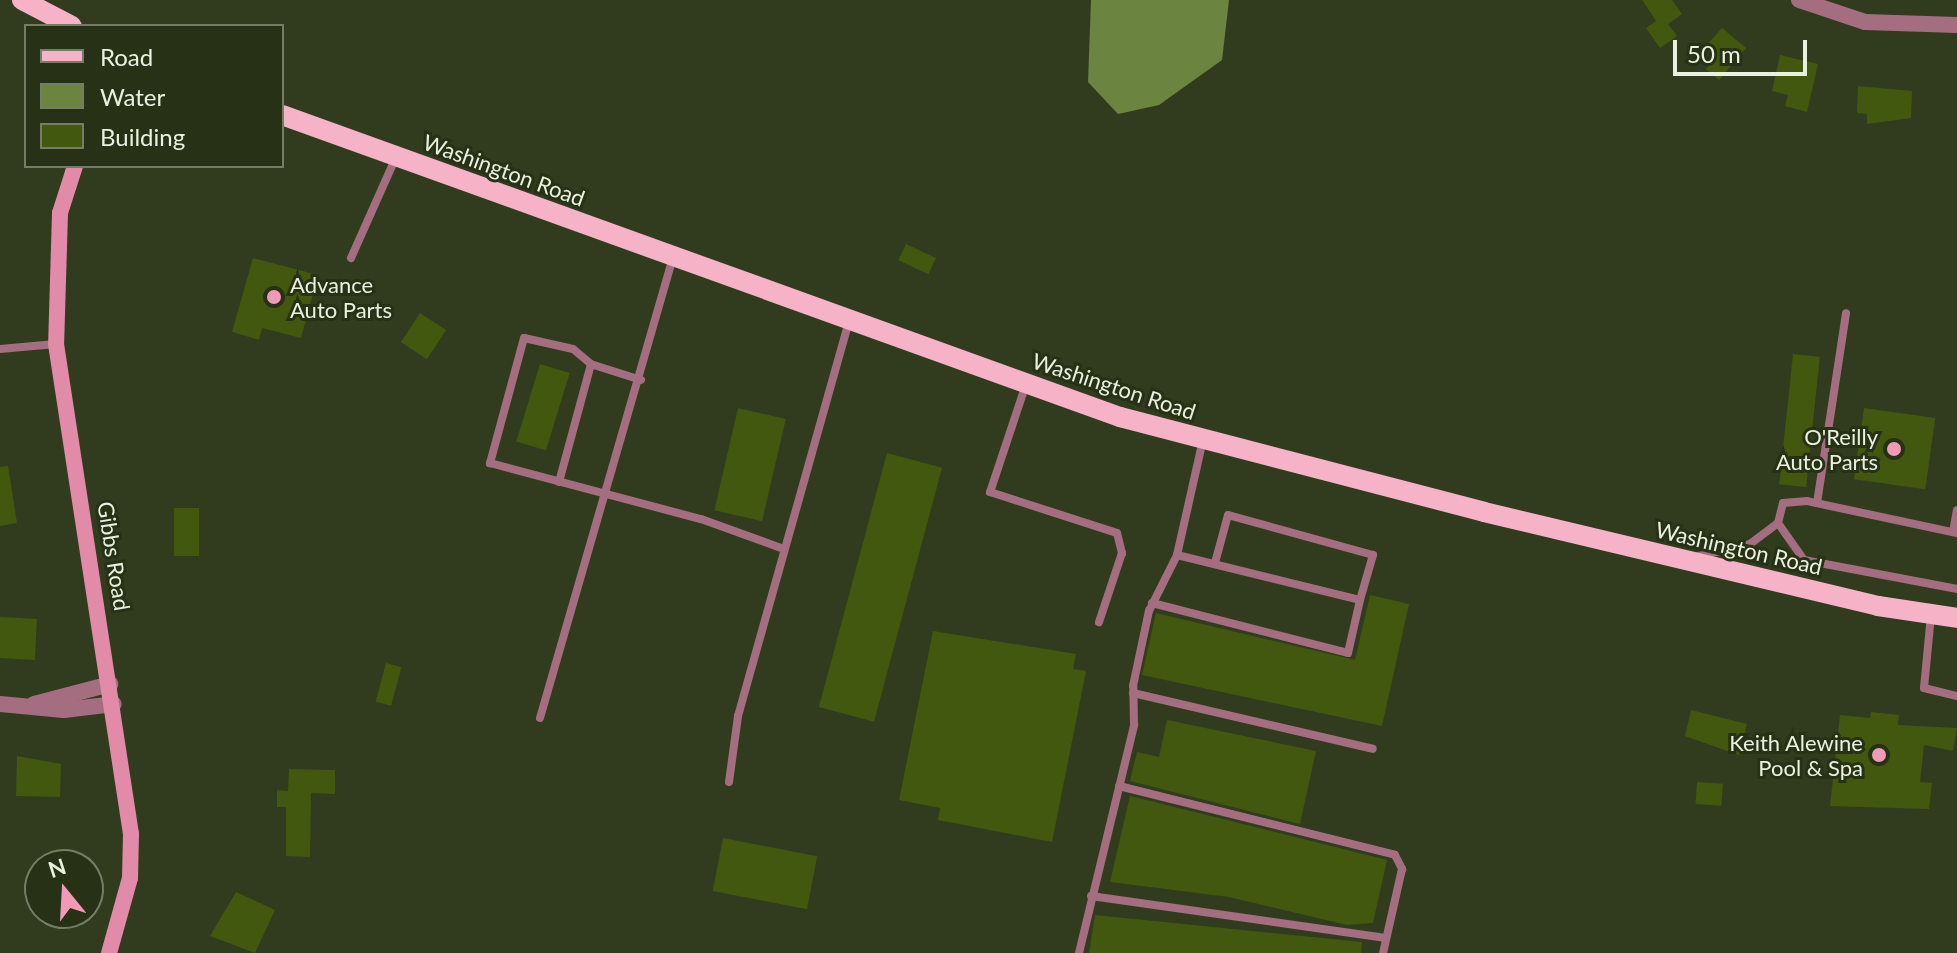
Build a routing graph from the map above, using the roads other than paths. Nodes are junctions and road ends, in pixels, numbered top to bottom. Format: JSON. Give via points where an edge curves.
{"nodes":[{"id":1,"x":22,"y":0,"type":"edge"},
{"id":2,"x":1799,"y":0,"type":"edge"},
{"id":3,"x":68,"y":24,"type":"edge"},
{"id":4,"x":1957,"y":25,"type":"edge"},
{"id":5,"x":284,"y":116,"type":"edge"},
{"id":6,"x":396,"y":157,"type":"junction"},
{"id":7,"x":74,"y":168,"type":"edge"},
{"id":8,"x":674,"y":257,"type":"junction"},
{"id":9,"x":351,"y":258,"type":"dead end"},
{"id":10,"x":1846,"y":313,"type":"dead end"},
{"id":11,"x":849,"y":320,"type":"junction"},
{"id":12,"x":56,"y":344,"type":"junction"},
{"id":13,"x":0,"y":349,"type":"edge"},
{"id":14,"x":591,"y":364,"type":"junction"},
{"id":15,"x":641,"y":380,"type":"junction"},
{"id":16,"x":1026,"y":384,"type":"junction"},
{"id":17,"x":1203,"y":439,"type":"junction"},
{"id":18,"x":559,"y":482,"type":"junction"},
{"id":19,"x":608,"y":496,"type":"junction"},
{"id":20,"x":1817,"y":503,"type":"junction"},
{"id":21,"x":1957,"y":510,"type":"edge"},
{"id":22,"x":1778,"y":523,"type":"junction"},
{"id":23,"x":1955,"y":532,"type":"edge"},
{"id":24,"x":784,"y":549,"type":"junction"},
{"id":25,"x":1177,"y":555,"type":"junction"},
{"id":26,"x":1682,"y":560,"type":"junction"},
{"id":27,"x":1215,"y":563,"type":"junction"},
{"id":28,"x":1957,"y":589,"type":"edge"},
{"id":29,"x":1360,"y":600,"type":"junction"},
{"id":30,"x":1152,"y":603,"type":"junction"},
{"id":31,"x":1931,"y":614,"type":"junction"},
{"id":32,"x":1957,"y":618,"type":"edge"},
{"id":33,"x":1099,"y":622,"type":"dead end"},
{"id":34,"x":110,"y":684,"type":"junction"},
{"id":35,"x":1133,"y":693,"type":"junction"},
{"id":36,"x":1957,"y":696,"type":"edge"},
{"id":37,"x":0,"y":704,"type":"edge"},
{"id":38,"x":32,"y":704,"type":"junction"},
{"id":39,"x":114,"y":704,"type":"junction"},
{"id":40,"x":540,"y":718,"type":"dead end"},
{"id":41,"x":1373,"y":749,"type":"dead end"},
{"id":42,"x":729,"y":782,"type":"dead end"},
{"id":43,"x":1119,"y":786,"type":"junction"},
{"id":44,"x":1091,"y":896,"type":"junction"},
{"id":45,"x":1386,"y":938,"type":"junction"},
{"id":46,"x":109,"y":953,"type":"edge"},
{"id":47,"x":1079,"y":953,"type":"edge"},
{"id":48,"x":1383,"y":953,"type":"edge"}],
"edges":[{"from":1,"to":3,"type":"main road"},
{"from":2,"to":4,"type":"street","via":[[1865,22]]},
{"from":5,"to":6,"type":"main road","name":"Washington Road"},
{"from":6,"to":8,"type":"main road","name":"Washington Road"},
{"from":6,"to":9,"type":"lane"},
{"from":7,"to":12,"type":"street","name":"Gibbs Road","via":[[60,213]]},
{"from":8,"to":11,"type":"main road","name":"Washington Road"},
{"from":8,"to":15,"type":"lane"},
{"from":10,"to":20,"type":"lane"},
{"from":11,"to":16,"type":"main road","name":"Washington Road"},
{"from":11,"to":24,"type":"lane"},
{"from":12,"to":13,"type":"lane"},
{"from":12,"to":34,"type":"street","name":"Gibbs Road"},
{"from":14,"to":15,"type":"lane"},
{"from":14,"to":18,"type":"lane"},
{"from":14,"to":18,"type":"lane","via":[[573,349],[524,338],[490,463]]},
{"from":15,"to":19,"type":"lane"},
{"from":16,"to":17,"type":"main road","name":"Washington Road"},
{"from":16,"to":33,"type":"lane","via":[[990,492],[1117,533],[1122,553]]},
{"from":17,"to":25,"type":"lane"},
{"from":17,"to":26,"type":"main road","name":"Washington Road"},
{"from":18,"to":19,"type":"lane"},
{"from":19,"to":24,"type":"lane"},
{"from":19,"to":40,"type":"lane"},
{"from":20,"to":22,"type":"lane","via":[[1783,503]]},
{"from":20,"to":23,"type":"lane"},
{"from":21,"to":23,"type":"lane"},
{"from":22,"to":26,"type":"lane","via":[[1750,544]]},
{"from":22,"to":28,"type":"lane","via":[[1804,560]]},
{"from":24,"to":42,"type":"lane","via":[[738,716]]},
{"from":25,"to":27,"type":"lane"},
{"from":25,"to":30,"type":"lane"},
{"from":26,"to":31,"type":"main road","name":"Washington Road"},
{"from":27,"to":29,"type":"lane"},
{"from":27,"to":29,"type":"lane","via":[[1228,515],[1373,555]]},
{"from":29,"to":30,"type":"lane","via":[[1348,653]]},
{"from":30,"to":35,"type":"lane"},
{"from":31,"to":32,"type":"main road","name":"Washington Road"},
{"from":31,"to":36,"type":"lane","via":[[1924,688]]},
{"from":34,"to":38,"type":"street"},
{"from":34,"to":39,"type":"street","name":"Gibbs Road"},
{"from":35,"to":41,"type":"lane"},
{"from":35,"to":43,"type":"lane","via":[[1134,725]]},
{"from":37,"to":38,"type":"street"},
{"from":38,"to":39,"type":"street","via":[[64,710]]},
{"from":39,"to":46,"type":"street","name":"Gibbs Road","via":[[130,878]]},
{"from":43,"to":44,"type":"lane"},
{"from":43,"to":45,"type":"lane","via":[[1395,855],[1402,869]]},
{"from":44,"to":45,"type":"lane"},
{"from":44,"to":47,"type":"lane"},
{"from":45,"to":48,"type":"lane"}]}
